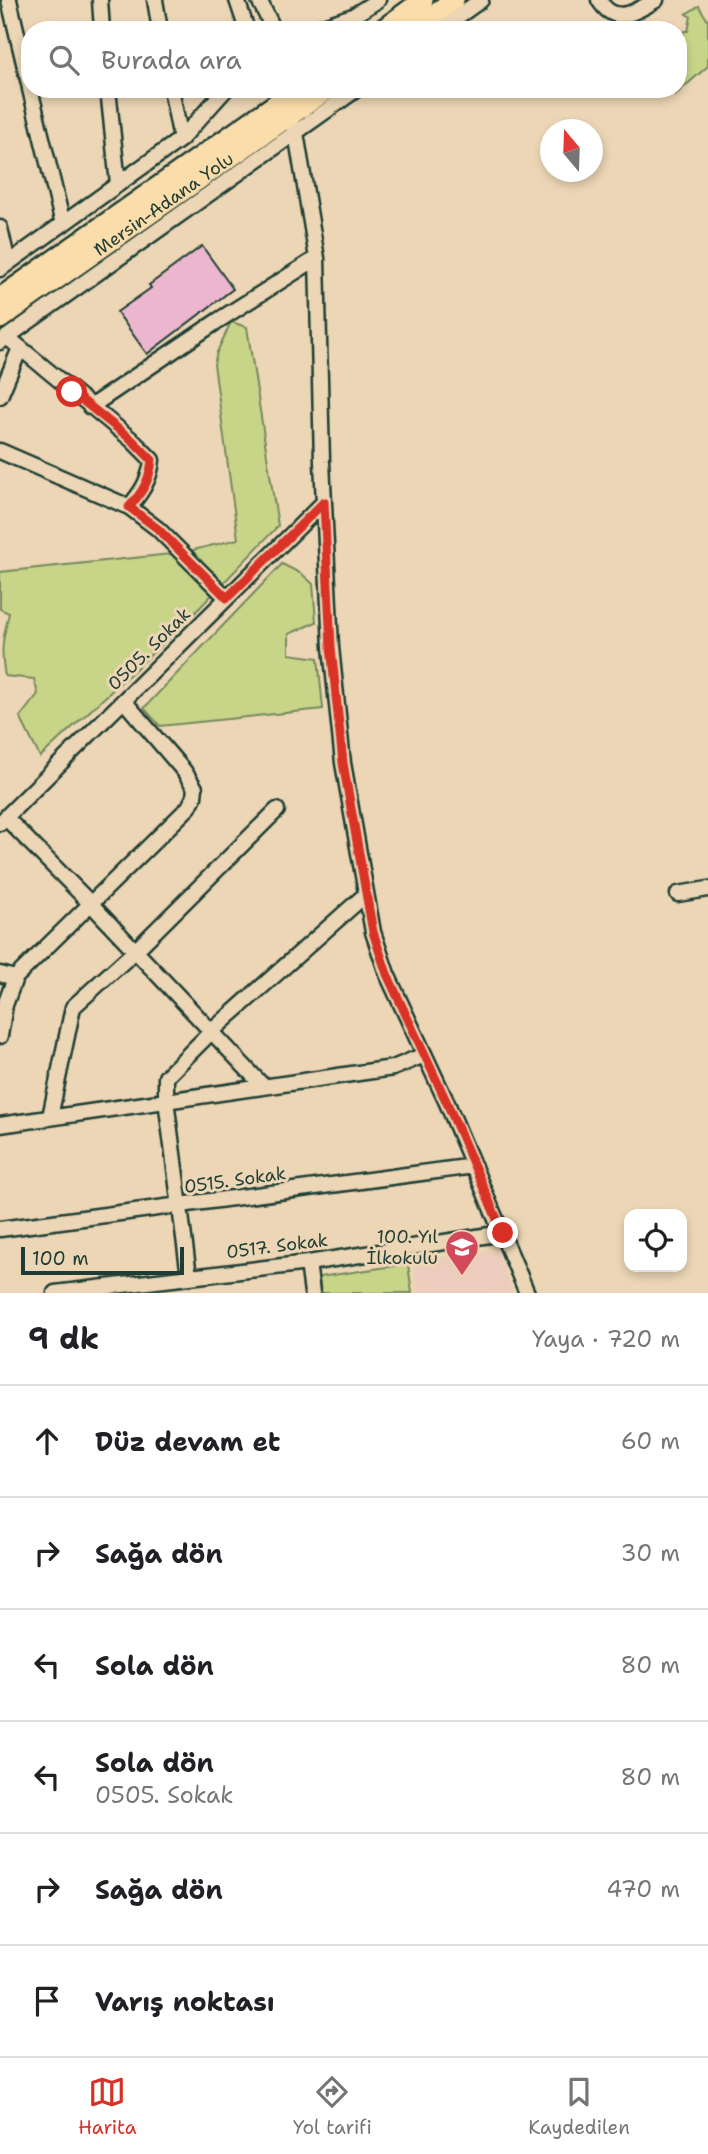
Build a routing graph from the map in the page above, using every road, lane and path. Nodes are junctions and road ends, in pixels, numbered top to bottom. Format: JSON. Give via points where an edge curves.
{"nodes":[{"id":1,"x":9,"y":0,"type":"edge"},
{"id":2,"x":100,"y":0,"type":"edge"},
{"id":3,"x":155,"y":0,"type":"edge"},
{"id":4,"x":237,"y":0,"type":"edge"},
{"id":5,"x":259,"y":0,"type":"edge"},
{"id":6,"x":377,"y":0,"type":"edge"},
{"id":7,"x":423,"y":0,"type":"edge"},
{"id":8,"x":454,"y":0,"type":"edge"},
{"id":9,"x":481,"y":0,"type":"edge"},
{"id":10,"x":599,"y":0,"type":"edge"},
{"id":11,"x":656,"y":0,"type":"edge"},
{"id":12,"x":101,"y":21,"type":"edge"},
{"id":13,"x":158,"y":21,"type":"edge"},
{"id":14,"x":244,"y":21,"type":"edge"},
{"id":15,"x":270,"y":21,"type":"edge"},
{"id":16,"x":338,"y":21,"type":"edge"},
{"id":17,"x":394,"y":21,"type":"edge"},
{"id":18,"x":425,"y":21,"type":"edge"},
{"id":19,"x":452,"y":21,"type":"edge"},
{"id":20,"x":21,"y":51,"type":"edge"},
{"id":21,"x":32,"y":98,"type":"edge"},
{"id":22,"x":109,"y":98,"type":"edge"},
{"id":23,"x":173,"y":98,"type":"edge"},
{"id":24,"x":218,"y":98,"type":"edge"},
{"id":25,"x":306,"y":100,"type":"edge"},
{"id":26,"x":285,"y":110,"type":"edge"},
{"id":27,"x":180,"y":139,"type":"junction"},
{"id":28,"x":118,"y":184,"type":"junction"},
{"id":29,"x":63,"y":224,"type":"junction"},
{"id":30,"x":0,"y":228,"type":"edge"},
{"id":31,"x":317,"y":258,"type":"junction"},
{"id":32,"x":4,"y":266,"type":"edge"},
{"id":33,"x":0,"y":298,"type":"edge"},
{"id":34,"x":2,"y":333,"type":"edge"},
{"id":35,"x":20,"y":348,"type":"junction"},
{"id":36,"x":0,"y":397,"type":"edge"},
{"id":37,"x":90,"y":407,"type":"junction"},
{"id":38,"x":0,"y":452,"type":"edge"},
{"id":39,"x":324,"y":502,"type":"junction"},
{"id":40,"x":129,"y":507,"type":"junction"},
{"id":41,"x":227,"y":598,"type":"junction"},
{"id":42,"x":124,"y":701,"type":"junction"},
{"id":43,"x":277,"y":810,"type":"dead end"},
{"id":44,"x":3,"y":821,"type":"edge"},
{"id":45,"x":708,"y":889,"type":"edge"},
{"id":46,"x":678,"y":894,"type":"dead end"},
{"id":47,"x":365,"y":895,"type":"junction"},
{"id":48,"x":91,"y":904,"type":"junction"},
{"id":49,"x":135,"y":951,"type":"junction"},
{"id":50,"x":0,"y":974,"type":"edge"},
{"id":51,"x":15,"y":978,"type":"junction"},
{"id":52,"x":212,"y":1031,"type":"junction"},
{"id":53,"x":0,"y":1036,"type":"edge"},
{"id":54,"x":424,"y":1055,"type":"junction"},
{"id":55,"x":263,"y":1086,"type":"junction"},
{"id":56,"x":166,"y":1100,"type":"junction"},
{"id":57,"x":50,"y":1117,"type":"junction"},
{"id":58,"x":0,"y":1125,"type":"edge"},
{"id":59,"x":474,"y":1166,"type":"junction"},
{"id":60,"x":180,"y":1206,"type":"junction"},
{"id":61,"x":0,"y":1229,"type":"edge"},
{"id":62,"x":503,"y":1233,"type":"junction"},
{"id":63,"x":308,"y":1263,"type":"junction"},
{"id":64,"x":189,"y":1276,"type":"junction"},
{"id":65,"x":123,"y":1289,"type":"edge"},
{"id":66,"x":55,"y":1293,"type":"edge"},
{"id":67,"x":312,"y":1293,"type":"edge"},
{"id":68,"x":527,"y":1293,"type":"edge"}],
"edges":[{"from":1,"to":20,"type":"street"},
{"from":2,"to":12,"type":"street"},
{"from":3,"to":13,"type":"street"},
{"from":4,"to":14,"type":"street"},
{"from":5,"to":15,"type":"street"},
{"from":6,"to":16,"type":"street"},
{"from":7,"to":17,"type":"highway"},
{"from":8,"to":18,"type":"highway"},
{"from":9,"to":19,"type":"street"},
{"from":10,"to":11,"type":"street","via":[[611,13],[633,14]]},
{"from":21,"to":29,"type":"street"},
{"from":22,"to":28,"type":"street"},
{"from":23,"to":27,"type":"street"},
{"from":24,"to":27,"type":"street"},
{"from":25,"to":26,"type":"highway","name":"Mersin-Adana Yolu"},
{"from":26,"to":31,"type":"street"},
{"from":26,"to":33,"type":"highway"},
{"from":26,"to":34,"type":"highway","name":"Mersin-Adana Yolu"},
{"from":27,"to":28,"type":"street"},
{"from":28,"to":29,"type":"street"},
{"from":29,"to":32,"type":"street"},
{"from":30,"to":32,"type":"street"},
{"from":31,"to":37,"type":"street"},
{"from":31,"to":39,"type":"street"},
{"from":34,"to":35,"type":"street"},
{"from":35,"to":36,"type":"street"},
{"from":35,"to":37,"type":"street"},
{"from":37,"to":40,"type":"street","via":[[152,460],[142,492]]},
{"from":38,"to":40,"type":"street"},
{"from":39,"to":41,"type":"street","name":"0505. Sokak"},
{"from":39,"to":47,"type":"street","via":[[331,647]]},
{"from":40,"to":41,"type":"street","via":[[158,529]]},
{"from":41,"to":42,"type":"street","name":"0505. Sokak"},
{"from":42,"to":44,"type":"street","name":"0505. Sokak"},
{"from":42,"to":48,"type":"street","via":[[184,771],[195,788],[194,797]]},
{"from":43,"to":49,"type":"street"},
{"from":44,"to":48,"type":"street"},
{"from":45,"to":46,"type":"street"},
{"from":47,"to":52,"type":"street"},
{"from":47,"to":54,"type":"street","via":[[387,974]]},
{"from":48,"to":49,"type":"street"},
{"from":48,"to":51,"type":"street"},
{"from":49,"to":52,"type":"street"},
{"from":49,"to":57,"type":"street","via":[[74,1007]]},
{"from":50,"to":51,"type":"street"},
{"from":51,"to":53,"type":"street"},
{"from":52,"to":55,"type":"street"},
{"from":52,"to":56,"type":"street","via":[[166,1077]]},
{"from":54,"to":55,"type":"street","via":[[393,1068]]},
{"from":54,"to":59,"type":"street"},
{"from":55,"to":56,"type":"street"},
{"from":56,"to":57,"type":"street"},
{"from":56,"to":60,"type":"street"},
{"from":57,"to":58,"type":"street"},
{"from":59,"to":60,"type":"street","name":"0515. Sokak"},
{"from":59,"to":62,"type":"street"},
{"from":60,"to":61,"type":"street","name":"0515. Sokak"},
{"from":60,"to":64,"type":"street"},
{"from":62,"to":63,"type":"street","name":"0517. Sokak"},
{"from":62,"to":68,"type":"street"},
{"from":63,"to":64,"type":"street","name":"0517. Sokak"},
{"from":63,"to":67,"type":"street"},
{"from":64,"to":65,"type":"street","name":"0517. Sokak"},
{"from":65,"to":66,"type":"street","name":"0517. Sokak"}]}
